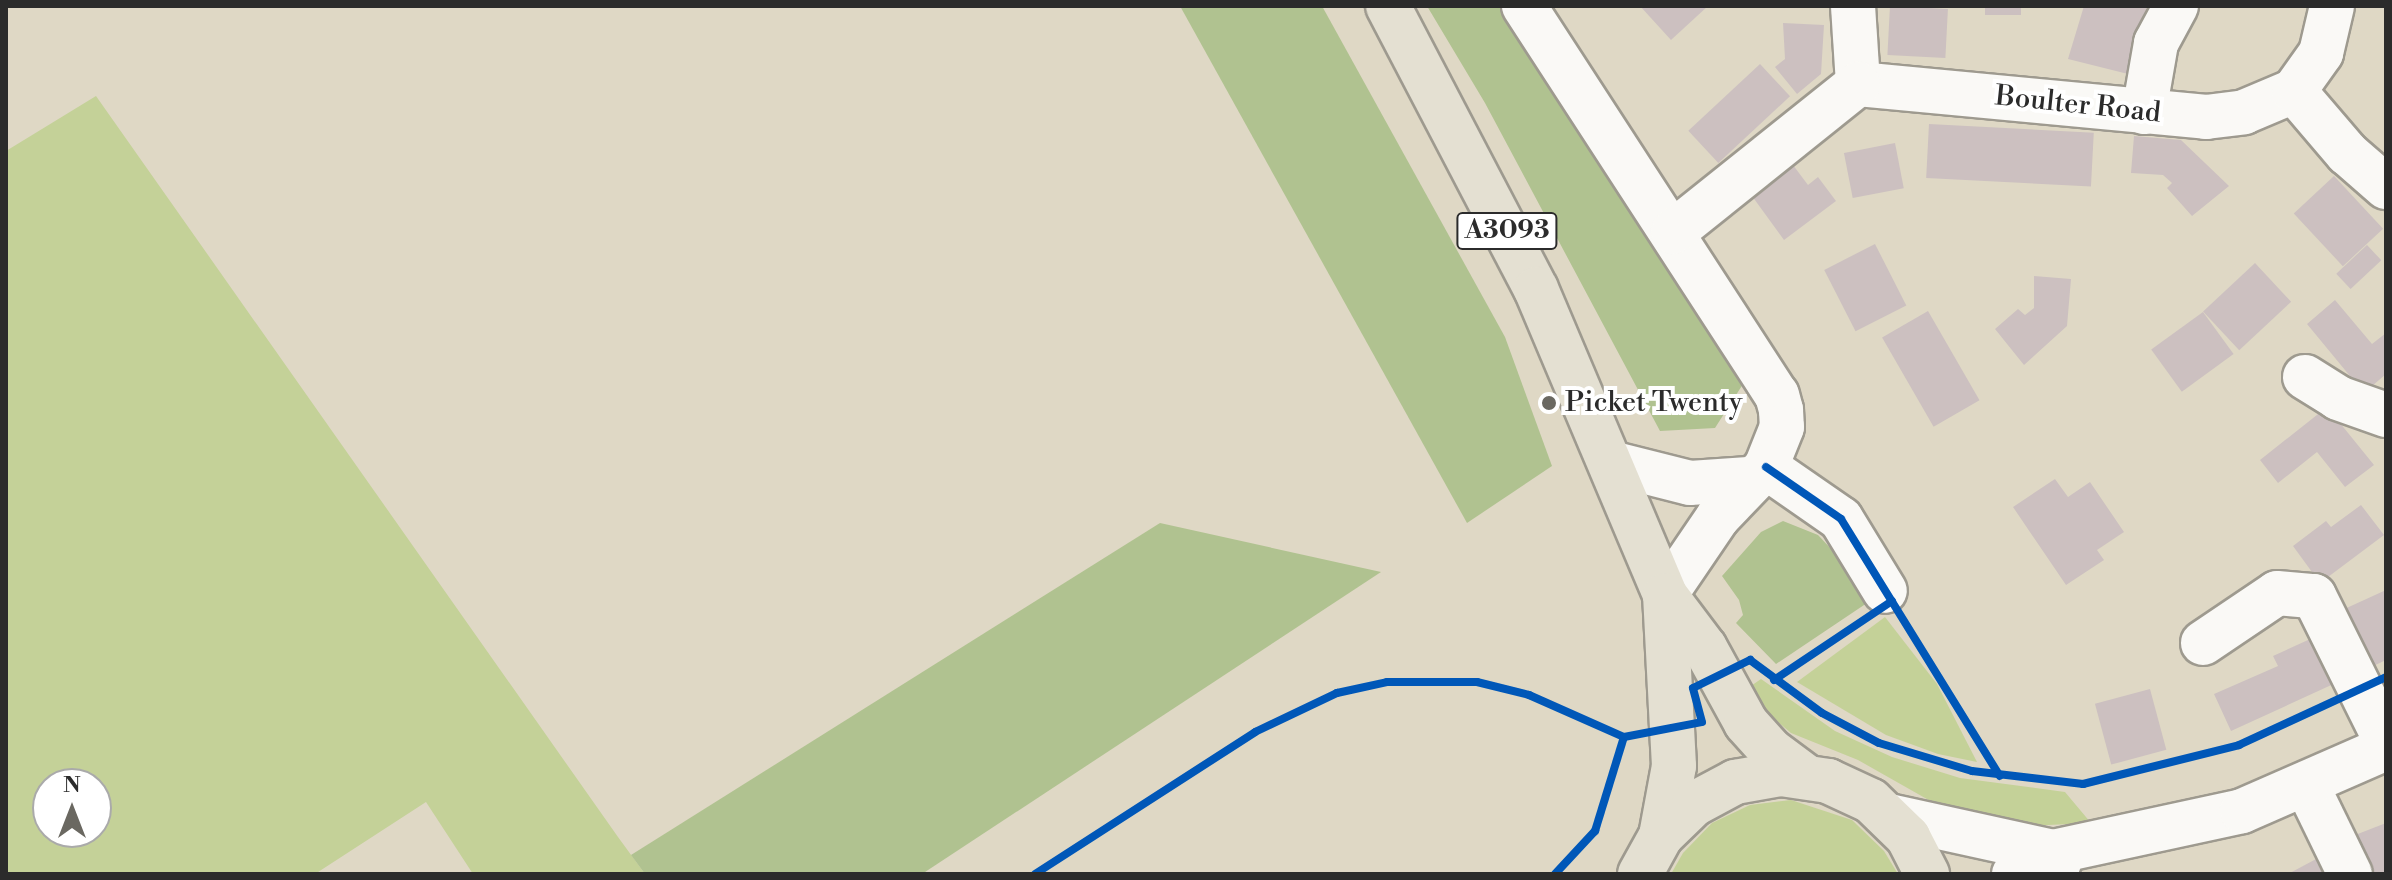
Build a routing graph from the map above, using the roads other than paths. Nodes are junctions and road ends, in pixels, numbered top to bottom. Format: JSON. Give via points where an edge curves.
{"nodes":[{"id":1,"x":1388,"y":6,"type":"edge"},
{"id":2,"x":1524,"y":6,"type":"edge"},
{"id":3,"x":1853,"y":6,"type":"edge"},
{"id":4,"x":2176,"y":6,"type":"edge"},
{"id":5,"x":2332,"y":6,"type":"edge"},
{"id":6,"x":1858,"y":84,"type":"junction"},
{"id":7,"x":2294,"y":91,"type":"junction"},
{"id":8,"x":2144,"y":112,"type":"junction"},
{"id":9,"x":2386,"y":187,"type":"edge"},
{"id":10,"x":1673,"y":232,"type":"junction"},
{"id":11,"x":2305,"y":377,"type":"dead end"},
{"id":12,"x":2386,"y":415,"type":"edge"},
{"id":13,"x":1611,"y":463,"type":"junction"},
{"id":14,"x":1758,"y":473,"type":"junction"},
{"id":15,"x":1885,"y":591,"type":"dead end"},
{"id":16,"x":1665,"y":595,"type":"junction"},
{"id":17,"x":2203,"y":643,"type":"dead end"},
{"id":18,"x":2386,"y":741,"type":"edge"},
{"id":19,"x":2386,"y":748,"type":"edge"},
{"id":20,"x":1805,"y":776,"type":"junction"},
{"id":21,"x":2307,"y":786,"type":"junction"},
{"id":22,"x":1889,"y":816,"type":"junction"},
{"id":23,"x":1661,"y":836,"type":"junction"},
{"id":24,"x":2060,"y":863,"type":"edge"},
{"id":25,"x":1640,"y":874,"type":"edge"},
{"id":26,"x":1927,"y":874,"type":"edge"},
{"id":27,"x":2014,"y":874,"type":"edge"},
{"id":28,"x":2350,"y":874,"type":"edge"}],
"edges":[{"from":1,"to":13,"type":"main road","number":"A3093","via":[[1536,289]]},
{"from":2,"to":10,"type":"street"},
{"from":3,"to":6,"type":"street"},
{"from":4,"to":8,"type":"street","via":[[2156,43]]},
{"from":5,"to":7,"type":"street","via":[[2321,53]]},
{"from":6,"to":8,"type":"street","name":"Boulter Road"},
{"from":6,"to":10,"type":"street"},
{"from":7,"to":8,"type":"street","name":"Boulter Road","via":[[2226,116]]},
{"from":7,"to":9,"type":"street","via":[[2347,153]]},
{"from":10,"to":14,"type":"street","via":[[1777,395],[1782,427]]},
{"from":11,"to":12,"type":"street","via":[[2338,398]]},
{"from":13,"to":14,"type":"street","via":[[1690,483]]},
{"from":13,"to":16,"type":"main road","number":"A3093"},
{"from":14,"to":15,"type":"street","via":[[1841,519]]},
{"from":14,"to":16,"type":"street"},
{"from":16,"to":20,"type":"main road","number":"A3093","via":[[1705,648],[1746,723],[1770,750]]},
{"from":16,"to":23,"type":"main road","number":"A3093","via":[[1674,766]]},
{"from":17,"to":18,"type":"street","via":[[2277,593],[2314,596]]},
{"from":19,"to":21,"type":"street"},
{"from":20,"to":22,"type":"main road","via":[[1850,789]]},
{"from":20,"to":23,"type":"main road","via":[[1758,776],[1714,791]]},
{"from":21,"to":24,"type":"street"},
{"from":21,"to":28,"type":"street"},
{"from":22,"to":24,"type":"street"},
{"from":22,"to":26,"type":"main road","via":[[1908,837]]},
{"from":23,"to":25,"type":"main road"},
{"from":24,"to":27,"type":"street"}]}
